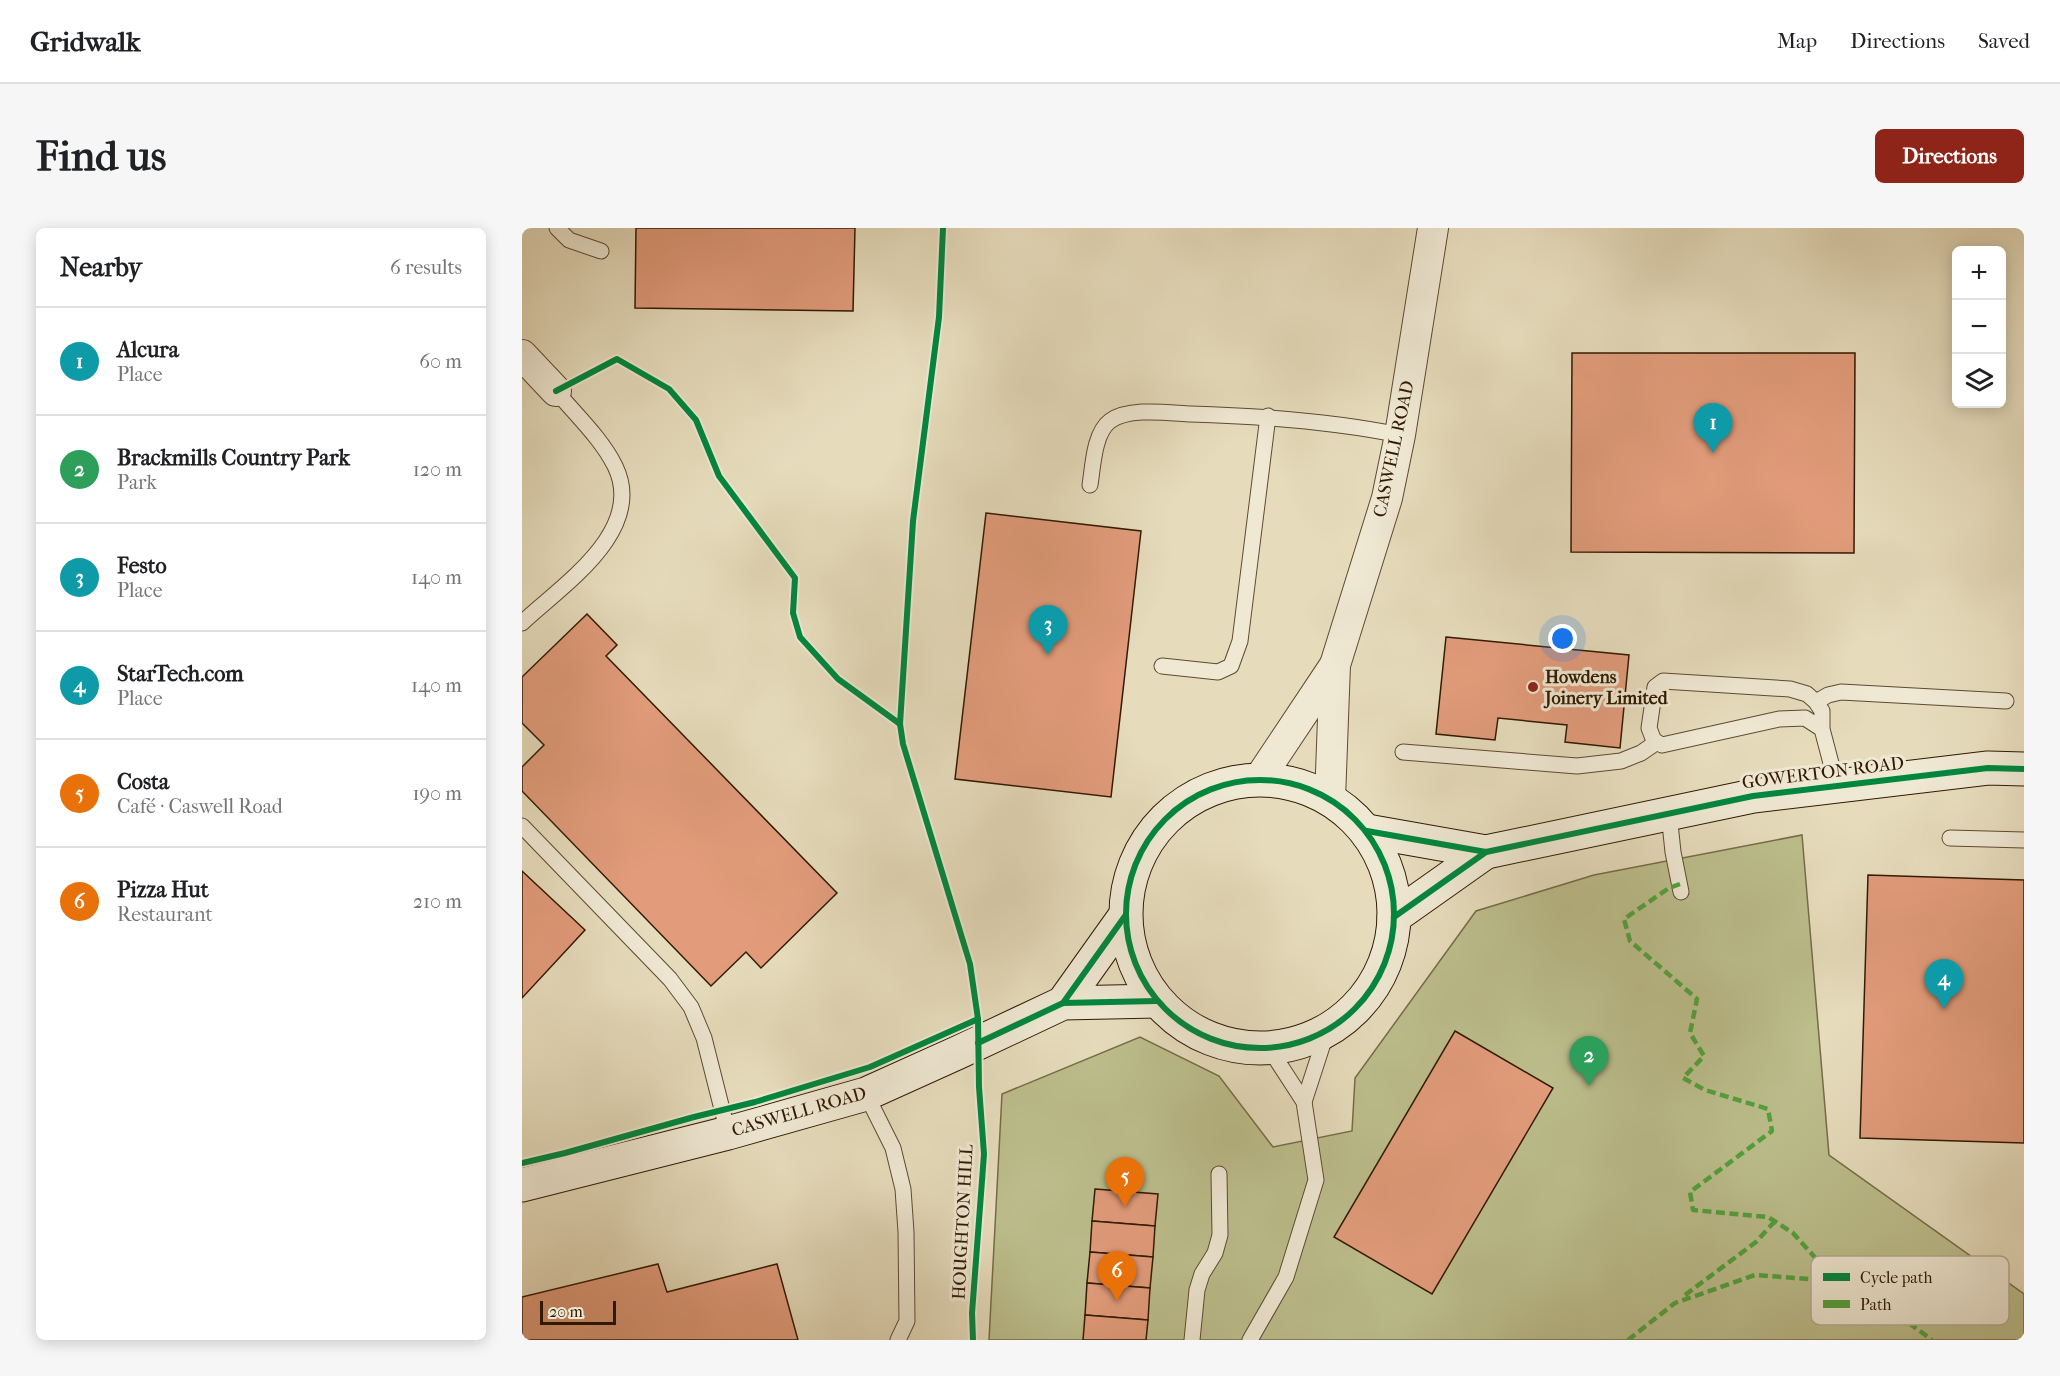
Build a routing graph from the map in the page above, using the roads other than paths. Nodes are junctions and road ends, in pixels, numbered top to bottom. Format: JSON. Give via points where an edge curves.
{"nodes":[{"id":1,"x":557,"y":228,"type":"edge"},
{"id":2,"x":1433,"y":228,"type":"edge"},
{"id":3,"x":601,"y":251,"type":"dead end"},
{"id":4,"x":522,"y":355,"type":"edge"},
{"id":5,"x":556,"y":391,"type":"joint"},
{"id":6,"x":1268,"y":416,"type":"junction"},
{"id":7,"x":1400,"y":435,"type":"junction"},
{"id":8,"x":1090,"y":485,"type":"dead end"},
{"id":9,"x":522,"y":623,"type":"edge"},
{"id":10,"x":1335,"y":665,"type":"junction"},
{"id":11,"x":1162,"y":666,"type":"dead end"},
{"id":12,"x":1816,"y":702,"type":"junction"},
{"id":13,"x":2006,"y":702,"type":"dead end"},
{"id":14,"x":1822,"y":729,"type":"junction"},
{"id":15,"x":1657,"y":742,"type":"junction"},
{"id":16,"x":1403,"y":752,"type":"dead end"},
{"id":17,"x":2024,"y":769,"type":"edge"},
{"id":18,"x":1259,"y":779,"type":"junction"},
{"id":19,"x":1837,"y":786,"type":"junction"},
{"id":20,"x":1330,"y":798,"type":"junction"},
{"id":21,"x":1669,"y":814,"type":"junction"},
{"id":22,"x":522,"y":826,"type":"edge"},
{"id":23,"x":1366,"y":831,"type":"junction"},
{"id":24,"x":1950,"y":838,"type":"dead end"},
{"id":25,"x":2024,"y":840,"type":"edge"},
{"id":26,"x":1486,"y":852,"type":"junction"},
{"id":27,"x":1681,"y":892,"type":"dead end"},
{"id":28,"x":1125,"y":916,"type":"junction"},
{"id":29,"x":1394,"y":917,"type":"junction"},
{"id":30,"x":1157,"y":1001,"type":"junction"},
{"id":31,"x":1063,"y":1003,"type":"junction"},
{"id":32,"x":1327,"y":1031,"type":"junction"},
{"id":33,"x":1269,"y":1048,"type":"junction"},
{"id":34,"x":866,"y":1094,"type":"junction"},
{"id":35,"x":1304,"y":1102,"type":"junction"},
{"id":36,"x":728,"y":1133,"type":"junction"},
{"id":37,"x":1219,"y":1174,"type":"dead end"},
{"id":38,"x":522,"y":1185,"type":"edge"},
{"id":39,"x":898,"y":1340,"type":"edge"},
{"id":40,"x":1192,"y":1340,"type":"edge"},
{"id":41,"x":1250,"y":1340,"type":"edge"}],
"edges":[{"from":1,"to":3,"type":"lane","via":[[569,240]]},
{"from":2,"to":7,"type":"street","name":"CASWELL ROAD"},
{"from":4,"to":5,"type":"street"},
{"from":5,"to":9,"type":"lane","via":[[605,449],[616,469],[622,494],[620,514],[609,538],[582,570]]},
{"from":6,"to":7,"type":"lane"},
{"from":6,"to":8,"type":"lane","via":[[1125,414],[1109,421],[1100,436]]},
{"from":6,"to":11,"type":"lane","via":[[1240,641],[1231,666],[1218,672]]},
{"from":7,"to":10,"type":"street","name":"CASWELL ROAD","via":[[1387,498]]},
{"from":10,"to":18,"type":"street","name":"CASWELL ROAD"},
{"from":10,"to":20,"type":"street","name":"CASWELL ROAD"},
{"from":12,"to":13,"type":"lane","via":[[1841,692]]},
{"from":12,"to":14,"type":"lane","via":[[1822,711]]},
{"from":12,"to":15,"type":"lane","via":[[1807,694],[1790,689],[1663,681],[1655,687],[1650,716],[1649,728]]},
{"from":14,"to":15,"type":"lane","via":[[1805,718],[1779,719]]},
{"from":14,"to":19,"type":"lane"},
{"from":15,"to":16,"type":"lane","via":[[1621,761],[1577,766]]},
{"from":17,"to":19,"type":"street","name":"GOWERTON ROAD","via":[[1988,768]]},
{"from":18,"to":20,"type":"street","via":[[1296,784]]},
{"from":18,"to":28,"type":"street","via":[[1217,786],[1172,813],[1150,836],[1131,874]]},
{"from":19,"to":21,"type":"street","name":"GOWERTON ROAD","via":[[1753,796]]},
{"from":20,"to":23,"type":"street"},
{"from":21,"to":26,"type":"street","name":"GOWERTON ROAD"},
{"from":21,"to":27,"type":"lane"},
{"from":22,"to":36,"type":"lane","via":[[670,979],[691,1007],[704,1038]]},
{"from":23,"to":26,"type":"street","name":"GOWERTON ROAD"},
{"from":23,"to":29,"type":"street","via":[[1388,872]]},
{"from":24,"to":25,"type":"lane"},
{"from":26,"to":29,"type":"street","name":"GOWERTON ROAD"},
{"from":28,"to":30,"type":"street","via":[[1134,961]]},
{"from":28,"to":31,"type":"street","name":"CASWELL ROAD"},
{"from":29,"to":32,"type":"street","via":[[1386,962],[1362,1001]]},
{"from":30,"to":31,"type":"street","name":"CASWELL ROAD"},
{"from":30,"to":33,"type":"street","via":[[1189,1028],[1227,1044]]},
{"from":31,"to":34,"type":"street","name":"CASWELL ROAD"},
{"from":32,"to":33,"type":"street","via":[[1299,1043]]},
{"from":32,"to":35,"type":"lane"},
{"from":33,"to":35,"type":"lane"},
{"from":34,"to":36,"type":"street","name":"CASWELL ROAD"},
{"from":34,"to":39,"type":"lane","via":[[892,1148],[903,1189],[907,1320]]},
{"from":35,"to":41,"type":"lane","via":[[1316,1180],[1286,1277]]},
{"from":36,"to":38,"type":"street","name":"CASWELL ROAD"},
{"from":37,"to":40,"type":"lane","via":[[1220,1235],[1197,1290]]}]}
